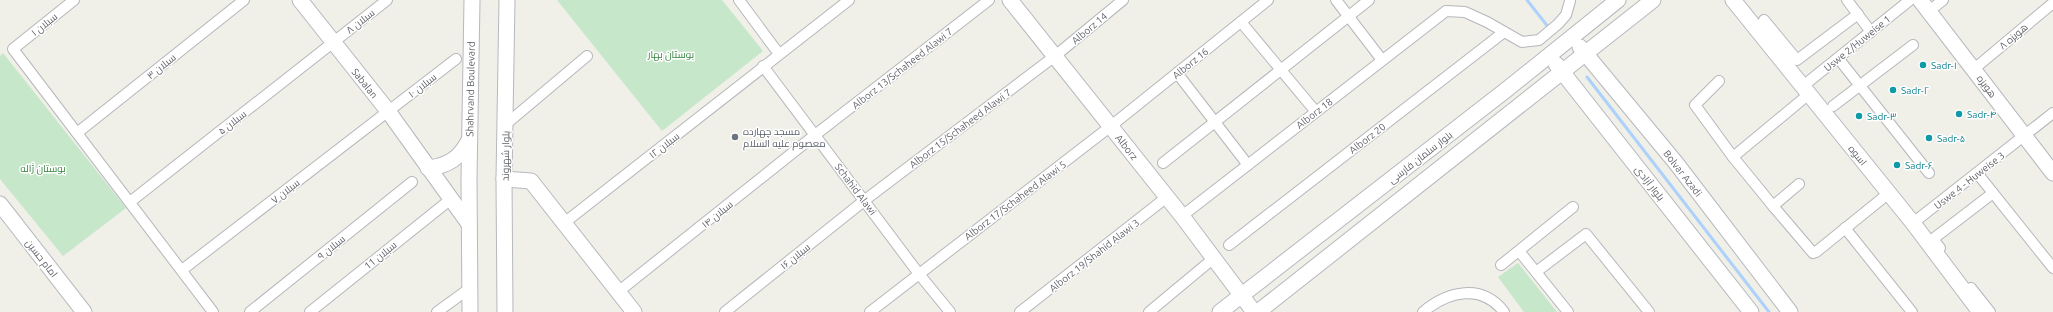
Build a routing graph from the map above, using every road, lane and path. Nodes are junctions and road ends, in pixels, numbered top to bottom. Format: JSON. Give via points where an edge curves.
{"nodes":[{"id":1,"x":74,"y":0,"type":"edge"},
{"id":2,"x":244,"y":0,"type":"edge"},
{"id":3,"x":300,"y":0,"type":"edge"},
{"id":4,"x":387,"y":0,"type":"edge"},
{"id":5,"x":472,"y":0,"type":"edge"},
{"id":6,"x":507,"y":0,"type":"edge"},
{"id":7,"x":739,"y":0,"type":"edge"},
{"id":8,"x":849,"y":0,"type":"edge"},
{"id":9,"x":989,"y":0,"type":"edge"},
{"id":10,"x":1010,"y":0,"type":"edge"},
{"id":11,"x":1123,"y":0,"type":"edge"},
{"id":12,"x":1268,"y":0,"type":"edge"},
{"id":13,"x":1336,"y":0,"type":"edge"},
{"id":14,"x":1369,"y":0,"type":"edge"},
{"id":15,"x":1570,"y":0,"type":"edge"},
{"id":16,"x":1653,"y":0,"type":"edge"},
{"id":17,"x":1733,"y":0,"type":"edge"},
{"id":18,"x":1847,"y":0,"type":"edge"},
{"id":19,"x":1910,"y":0,"type":"edge"},
{"id":20,"x":1943,"y":0,"type":"edge"},
{"id":21,"x":1615,"y":3,"type":"edge"},
{"id":22,"x":2053,"y":3,"type":"edge"},
{"id":23,"x":1924,"y":6,"type":"edge"},
{"id":24,"x":1858,"y":14,"type":"junction"},
{"id":25,"x":1348,"y":17,"type":"junction"},
{"id":26,"x":1764,"y":20,"type":"dead end"},
{"id":27,"x":1241,"y":22,"type":"junction"},
{"id":28,"x":1625,"y":22,"type":"junction"},
{"id":29,"x":1504,"y":32,"type":"junction"},
{"id":30,"x":1871,"y":32,"type":"junction"},
{"id":31,"x":1571,"y":37,"type":"junction"},
{"id":32,"x":333,"y":42,"type":"junction"},
{"id":33,"x":1913,"y":45,"type":"dead end"},
{"id":34,"x":1586,"y":53,"type":"junction"},
{"id":35,"x":779,"y":54,"type":"junction"},
{"id":36,"x":587,"y":56,"type":"dead end"},
{"id":37,"x":1055,"y":56,"type":"junction"},
{"id":38,"x":1549,"y":56,"type":"junction"},
{"id":39,"x":1838,"y":58,"type":"junction"},
{"id":40,"x":456,"y":59,"type":"dead end"},
{"id":41,"x":1382,"y":60,"type":"junction"},
{"id":42,"x":763,"y":66,"type":"junction"},
{"id":43,"x":1974,"y":69,"type":"junction"},
{"id":44,"x":1281,"y":70,"type":"junction"},
{"id":45,"x":1563,"y":71,"type":"junction"},
{"id":46,"x":1177,"y":73,"type":"junction"},
{"id":47,"x":1720,"y":81,"type":"dead end"},
{"id":48,"x":1860,"y":86,"type":"junction"},
{"id":49,"x":1506,"y":90,"type":"junction"},
{"id":50,"x":1806,"y":90,"type":"junction"},
{"id":51,"x":1520,"y":106,"type":"junction"},
{"id":52,"x":1833,"y":106,"type":"dead end"},
{"id":53,"x":388,"y":111,"type":"junction"},
{"id":54,"x":1316,"y":112,"type":"junction"},
{"id":55,"x":2053,"y":113,"type":"edge"},
{"id":56,"x":1215,"y":122,"type":"junction"},
{"id":57,"x":506,"y":125,"type":"junction"},
{"id":58,"x":1111,"y":126,"type":"junction"},
{"id":59,"x":77,"y":133,"type":"junction"},
{"id":60,"x":815,"y":135,"type":"junction"},
{"id":61,"x":2024,"y":136,"type":"junction"},
{"id":62,"x":470,"y":140,"type":"junction"},
{"id":63,"x":1733,"y":157,"type":"junction"},
{"id":64,"x":1163,"y":163,"type":"dead end"},
{"id":65,"x":1248,"y":165,"type":"junction"},
{"id":66,"x":428,"y":168,"type":"junction"},
{"id":67,"x":1929,"y":173,"type":"dead end"},
{"id":68,"x":1978,"y":173,"type":"junction"},
{"id":69,"x":2053,"y":173,"type":"edge"},
{"id":70,"x":504,"y":178,"type":"junction"},
{"id":71,"x":412,"y":182,"type":"dead end"},
{"id":72,"x":1799,"y":184,"type":"dead end"},
{"id":73,"x":1889,"y":193,"type":"junction"},
{"id":74,"x":1993,"y":193,"type":"junction"},
{"id":75,"x":1167,"y":197,"type":"junction"},
{"id":76,"x":451,"y":199,"type":"junction"},
{"id":77,"x":865,"y":200,"type":"junction"},
{"id":78,"x":130,"y":202,"type":"junction"},
{"id":79,"x":0,"y":204,"type":"edge"},
{"id":80,"x":1773,"y":206,"type":"junction"},
{"id":81,"x":1573,"y":207,"type":"dead end"},
{"id":82,"x":1182,"y":216,"type":"junction"},
{"id":83,"x":564,"y":223,"type":"junction"},
{"id":84,"x":469,"y":224,"type":"junction"},
{"id":85,"x":1913,"y":224,"type":"junction"},
{"id":86,"x":1845,"y":228,"type":"junction"},
{"id":87,"x":1229,"y":245,"type":"dead end"},
{"id":88,"x":1519,"y":251,"type":"junction"},
{"id":89,"x":1214,"y":258,"type":"junction"},
{"id":90,"x":1501,"y":266,"type":"dead end"},
{"id":91,"x":2053,"y":268,"type":"edge"},
{"id":92,"x":182,"y":270,"type":"junction"},
{"id":93,"x":1536,"y":272,"type":"junction"},
{"id":94,"x":919,"y":274,"type":"junction"},
{"id":95,"x":470,"y":288,"type":"junction"},
{"id":96,"x":618,"y":292,"type":"junction"},
{"id":97,"x":1241,"y":295,"type":"junction"},
{"id":98,"x":629,"y":310,"type":"edge"},
{"id":99,"x":84,"y":312,"type":"edge"},
{"id":100,"x":213,"y":312,"type":"edge"},
{"id":101,"x":250,"y":312,"type":"edge"},
{"id":102,"x":310,"y":312,"type":"edge"},
{"id":103,"x":437,"y":312,"type":"edge"},
{"id":104,"x":470,"y":312,"type":"edge"},
{"id":105,"x":505,"y":312,"type":"edge"},
{"id":106,"x":724,"y":312,"type":"edge"},
{"id":107,"x":870,"y":312,"type":"edge"},
{"id":108,"x":950,"y":312,"type":"edge"},
{"id":109,"x":1020,"y":312,"type":"edge"},
{"id":110,"x":1149,"y":312,"type":"edge"},
{"id":111,"x":1220,"y":312,"type":"edge"},
{"id":112,"x":1254,"y":312,"type":"edge"},
{"id":113,"x":1258,"y":312,"type":"edge"},
{"id":114,"x":1423,"y":312,"type":"edge"},
{"id":115,"x":1504,"y":312,"type":"edge"},
{"id":116,"x":1568,"y":312,"type":"edge"},
{"id":117,"x":1649,"y":312,"type":"edge"},
{"id":118,"x":1751,"y":312,"type":"edge"},
{"id":119,"x":1790,"y":312,"type":"edge"},
{"id":120,"x":1912,"y":312,"type":"edge"},
{"id":121,"x":1980,"y":312,"type":"edge"},
{"id":122,"x":1990,"y":312,"type":"edge"}],
"edges":[{"from":1,"to":59,"type":"street","name":"سبلان ۱","via":[[13,49]]},
{"from":2,"to":59,"type":"street","name":"سبلان ۳"},
{"from":3,"to":32,"type":"main road","name":"Sabalan"},
{"from":4,"to":32,"type":"street","name":"سبلان ۸"},
{"from":5,"to":62,"type":"main road","name":"Shahrvand Boulevard"},
{"from":6,"to":57,"type":"main road","name":"بلوار شهروند"},
{"from":7,"to":35,"type":"street"},
{"from":8,"to":35,"type":"street","name":"سبلان ۱۲"},
{"from":9,"to":60,"type":"street","name":"Alborz 13/Schaheed Alawi 7"},
{"from":10,"to":37,"type":"main road","name":"Alborz"},
{"from":11,"to":37,"type":"street","name":"Alborz 14"},
{"from":12,"to":27,"type":"street","name":"Alborz 16"},
{"from":13,"to":25,"type":"street"},
{"from":14,"to":25,"type":"street"},
{"from":15,"to":29,"type":"street","via":[[1566,15],[1539,40],[1522,42]]},
{"from":16,"to":28,"type":"main road"},
{"from":17,"to":50,"type":"main road","name":"اسوه"},
{"from":18,"to":24,"type":"street"},
{"from":19,"to":30,"type":"street","name":"Uswe 2/Huweise 1"},
{"from":20,"to":23,"type":"street"},
{"from":21,"to":28,"type":"main road"},
{"from":21,"to":31,"type":"main road","name":"بلوار سلمان فارسی"},
{"from":22,"to":43,"type":"street","name":"هویزه ۸"},
{"from":23,"to":43,"type":"main road","name":"هویزه"},
{"from":24,"to":26,"type":"street","via":[[1797,60]]},
{"from":24,"to":30,"type":"street"},
{"from":25,"to":41,"type":"street"},
{"from":25,"to":44,"type":"street"},
{"from":27,"to":44,"type":"street"},
{"from":27,"to":46,"type":"street","name":"Alborz 16"},
{"from":28,"to":34,"type":"main road"},
{"from":29,"to":41,"type":"street","name":"Alborz 18","via":[[1465,12],[1446,11]]},
{"from":29,"to":87,"type":"street","name":"Alborz 20"},
{"from":30,"to":39,"type":"street","name":"Uswe 2/Huweise 1"},
{"from":31,"to":34,"type":"main road","name":"Bolvar Azadi"},
{"from":31,"to":38,"type":"main road","name":"بلوار سلمان فارسی"},
{"from":32,"to":53,"type":"main road","name":"Sabalan"},
{"from":32,"to":78,"type":"street","name":"سبلان ۵"},
{"from":33,"to":48,"type":"street"},
{"from":34,"to":45,"type":"main road"},
{"from":34,"to":119,"type":"main road","name":"Bolvar Azadi","via":[[1676,163]]},
{"from":35,"to":42,"type":"street","name":"سبلان ۱۲"},
{"from":36,"to":57,"type":"street"},
{"from":37,"to":58,"type":"main road","name":"Alborz"},
{"from":37,"to":77,"type":"street","name":"Alborz 15/Schaheed Alawi 7"},
{"from":38,"to":45,"type":"main road","name":"بلوار آزادی"},
{"from":38,"to":49,"type":"main road","name":"بلوار سلمان فارسی"},
{"from":39,"to":48,"type":"street"},
{"from":39,"to":50,"type":"street","name":"Uswe 2/Huweise 1"},
{"from":40,"to":53,"type":"street","name":"سبلان ۱۰"},
{"from":41,"to":54,"type":"street","name":"Alborz 18"},
{"from":42,"to":60,"type":"street","name":"Schahid Alawi"},
{"from":42,"to":83,"type":"street","name":"سبلان ۱۲"},
{"from":43,"to":61,"type":"main road","name":"هویزه"},
{"from":44,"to":54,"type":"street"},
{"from":44,"to":56,"type":"street"},
{"from":45,"to":51,"type":"main road"},
{"from":45,"to":118,"type":"main road","name":"بلوار آزادی"},
{"from":46,"to":56,"type":"street"},
{"from":46,"to":58,"type":"street","name":"Alborz 16"},
{"from":47,"to":63,"type":"street","via":[[1695,105]]},
{"from":48,"to":52,"type":"street"},
{"from":48,"to":67,"type":"street"},
{"from":49,"to":51,"type":"main road"},
{"from":49,"to":97,"type":"main road","name":"بلوار سلمان فارسی"},
{"from":50,"to":63,"type":"street","name":"Uswe 2/Huweise 1"},
{"from":50,"to":73,"type":"main road","name":"اسوه"},
{"from":51,"to":113,"type":"main road"},
{"from":53,"to":66,"type":"main road","name":"Sabalan"},
{"from":53,"to":92,"type":"street","name":"سبلان ۷"},
{"from":54,"to":65,"type":"street","name":"Alborz 18"},
{"from":55,"to":61,"type":"street","name":"Uswe 4 - Huweise 3"},
{"from":56,"to":64,"type":"street"},
{"from":56,"to":65,"type":"street"},
{"from":57,"to":70,"type":"main road","name":"بلوار شهروند"},
{"from":58,"to":75,"type":"main road","name":"Alborz"},
{"from":58,"to":94,"type":"street","name":"Alborz 17/Schaheed Alawi 5"},
{"from":59,"to":78,"type":"street"},
{"from":60,"to":77,"type":"street","name":"Schahid Alawi"},
{"from":60,"to":96,"type":"street","name":"سبلان ۱۴"},
{"from":61,"to":68,"type":"street","name":"Uswe 4 - Huweise 3"},
{"from":61,"to":69,"type":"main road","name":"هویزه"},
{"from":62,"to":66,"type":"main road","via":[[465,149],[449,163]]},
{"from":62,"to":84,"type":"main road","name":"Shahrvand Boulevard"},
{"from":63,"to":80,"type":"street"},
{"from":65,"to":82,"type":"street","name":"Alborz 18"},
{"from":66,"to":76,"type":"main road","name":"Sabalan"},
{"from":68,"to":74,"type":"street"},
{"from":68,"to":85,"type":"street","name":"Uswe 4 - Huweise 3"},
{"from":70,"to":83,"type":"main road","via":[[531,181]]},
{"from":70,"to":105,"type":"main road","name":"بلوار شهروند"},
{"from":71,"to":101,"type":"street","name":"سبلان ۹"},
{"from":72,"to":80,"type":"street"},
{"from":73,"to":85,"type":"main road","name":"اسوه"},
{"from":73,"to":86,"type":"street"},
{"from":74,"to":91,"type":"street"},
{"from":74,"to":122,"type":"street","via":[[1933,238]]},
{"from":75,"to":82,"type":"main road","name":"Alborz"},
{"from":75,"to":109,"type":"street","name":"Alborz 19/Shahid Alawi 3"},
{"from":76,"to":84,"type":"main road","name":"Sabalan"},
{"from":76,"to":102,"type":"street","name":"سبلان 11"},
{"from":77,"to":94,"type":"street","name":"Schahid Alawi"},
{"from":77,"to":106,"type":"street","name":"سبلان ۱۶"},
{"from":78,"to":92,"type":"street"},
{"from":79,"to":99,"type":"main road","name":"امام حسین"},
{"from":80,"to":86,"type":"street","via":[[1813,253]]},
{"from":81,"to":88,"type":"street"},
{"from":82,"to":89,"type":"main road","name":"Alborz"},
{"from":83,"to":96,"type":"main road"},
{"from":84,"to":95,"type":"main road"},
{"from":85,"to":121,"type":"main road","name":"اسوه"},
{"from":86,"to":120,"type":"street"},
{"from":88,"to":90,"type":"street"},
{"from":88,"to":93,"type":"street"},
{"from":89,"to":97,"type":"main road","name":"Alborz"},
{"from":89,"to":110,"type":"street"},
{"from":92,"to":100,"type":"street"},
{"from":93,"to":116,"type":"street"},
{"from":93,"to":117,"type":"street","via":[[1586,234]]},
{"from":94,"to":107,"type":"street","name":"Alborz 17/Schaheed Alawi 5"},
{"from":94,"to":108,"type":"street","name":"Schahid Alawi"},
{"from":95,"to":103,"type":"street"},
{"from":95,"to":104,"type":"main road"},
{"from":96,"to":98,"type":"main road"},
{"from":97,"to":111,"type":"main road","name":"بلوار سلمان فارسی"},
{"from":97,"to":112,"type":"main road","name":"Alborz"},
{"from":114,"to":115,"type":"street","via":[[1457,294],[1479,293],[1500,306]]}]}
